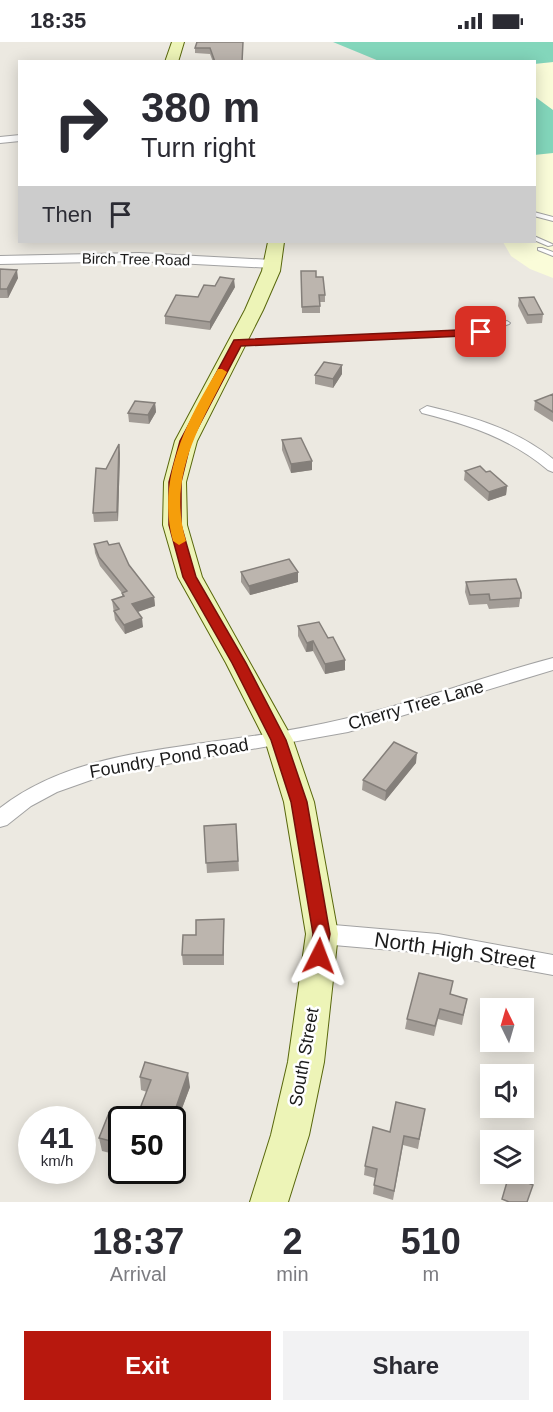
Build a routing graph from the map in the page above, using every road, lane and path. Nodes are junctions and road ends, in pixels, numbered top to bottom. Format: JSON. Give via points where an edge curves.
{"nodes":[{"id":1,"x":178,"y":42,"type":"edge"},
{"id":2,"x":172,"y":60,"type":"edge"},
{"id":3,"x":18,"y":138,"type":"edge"},
{"id":4,"x":0,"y":140,"type":"edge"},
{"id":5,"x":536,"y":215,"type":"edge"},
{"id":6,"x":553,"y":219,"type":"edge"},
{"id":7,"x":536,"y":239,"type":"edge"},
{"id":8,"x":551,"y":244,"type":"edge"},
{"id":9,"x":274,"y":253,"type":"edge"},
{"id":10,"x":553,"y":254,"type":"edge"},
{"id":11,"x":0,"y":260,"type":"edge"},
{"id":12,"x":507,"y":323,"type":"dead end"},
{"id":13,"x":237,"y":343,"type":"junction"},
{"id":14,"x":427,"y":410,"type":"dead end"},
{"id":15,"x":553,"y":467,"type":"edge"},
{"id":16,"x":553,"y":664,"type":"edge"},
{"id":17,"x":279,"y":740,"type":"junction"},
{"id":18,"x":0,"y":819,"type":"edge"},
{"id":19,"x":322,"y":934,"type":"junction"},
{"id":20,"x":553,"y":965,"type":"edge"},
{"id":21,"x":269,"y":1202,"type":"edge"}],
"edges":[{"from":1,"to":2,"type":"main road"},
{"from":3,"to":4,"type":"street"},
{"from":5,"to":6,"type":"lane"},
{"from":7,"to":8,"type":"lane"},
{"from":8,"to":10,"type":"lane","via":[[540,249]]},
{"from":9,"to":11,"type":"street","name":"Birch Tree Road"},
{"from":9,"to":13,"type":"main road","name":"South Street","via":[[254,310]]},
{"from":12,"to":13,"type":"lane","via":[[472,333]]},
{"from":13,"to":17,"type":"main road","name":"South Street","via":[[186,441],[175,482],[175,525],[190,577]]},
{"from":14,"to":15,"type":"street","via":[[511,435]]},
{"from":16,"to":17,"type":"street","name":"Cherry Tree Lane","via":[[447,698]]},
{"from":17,"to":18,"type":"street","name":"Foundry Pond Road","via":[[118,764],[74,775]]},
{"from":17,"to":19,"type":"main road","name":"South Street","via":[[299,802]]},
{"from":19,"to":20,"type":"street","name":"North High Street","via":[[409,940]]},
{"from":19,"to":21,"type":"main road","name":"South Street","via":[[306,1062],[290,1135]]}]}
